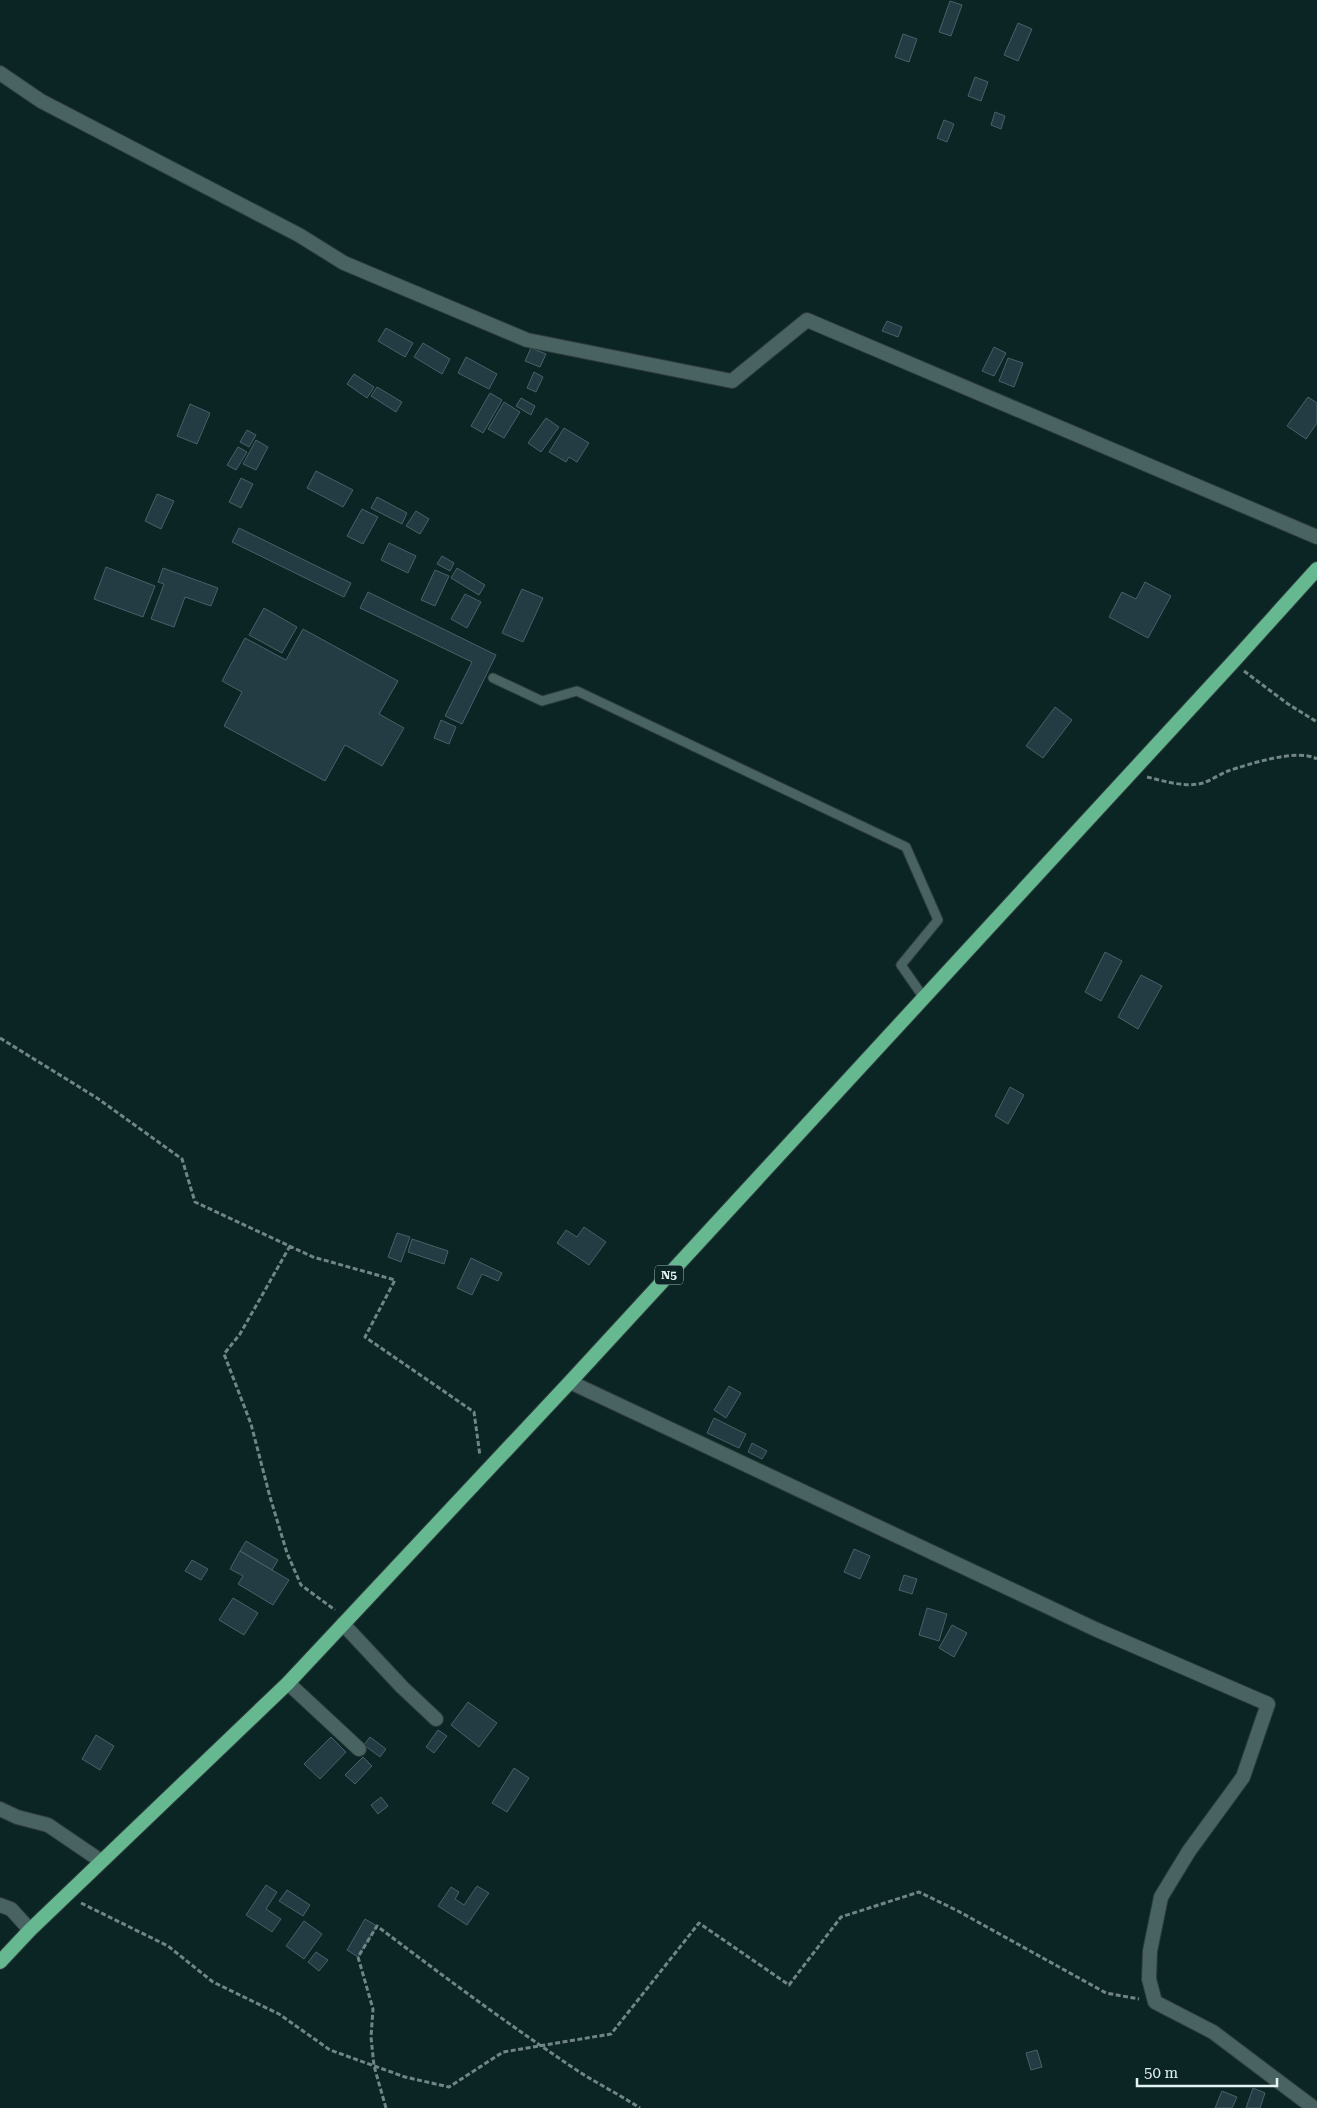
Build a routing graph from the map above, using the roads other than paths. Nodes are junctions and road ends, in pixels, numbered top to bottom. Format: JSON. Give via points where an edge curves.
{"nodes":[{"id":1,"x":0,"y":73,"type":"edge"},
{"id":2,"x":1317,"y":537,"type":"edge"},
{"id":3,"x":1317,"y":568,"type":"edge"},
{"id":4,"x":493,"y":678,"type":"dead end"},
{"id":5,"x":924,"y":998,"type":"junction"},
{"id":6,"x":570,"y":1382,"type":"junction"},
{"id":7,"x":345,"y":1622,"type":"junction"},
{"id":8,"x":288,"y":1683,"type":"junction"},
{"id":9,"x":436,"y":1719,"type":"dead end"},
{"id":10,"x":359,"y":1749,"type":"dead end"},
{"id":11,"x":0,"y":1809,"type":"edge"},
{"id":12,"x":101,"y":1861,"type":"junction"},
{"id":13,"x":0,"y":1905,"type":"edge"},
{"id":14,"x":30,"y":1930,"type":"junction"},
{"id":15,"x":0,"y":1962,"type":"edge"},
{"id":16,"x":1314,"y":2108,"type":"edge"}],
"edges":[{"from":1,"to":2,"type":"street","via":[[41,101],[299,235],[344,263],[527,340],[732,381],[807,320]]},
{"from":3,"to":5,"type":"highway","number":"N5"},
{"from":4,"to":5,"type":"lane","via":[[542,701],[577,691],[906,847],[938,920],[901,965]]},
{"from":5,"to":6,"type":"highway","number":"N5"},
{"from":6,"to":7,"type":"highway","number":"N5"},
{"from":6,"to":16,"type":"street","via":[[1095,1629],[1268,1704],[1244,1777],[1188,1851],[1160,1898],[1150,1951],[1149,1979],[1155,2002],[1213,2032]]},
{"from":7,"to":8,"type":"highway","number":"N5"},
{"from":7,"to":9,"type":"street","via":[[402,1687]]},
{"from":8,"to":10,"type":"street"},
{"from":8,"to":12,"type":"highway","number":"N5"},
{"from":11,"to":12,"type":"street","via":[[48,1825]]},
{"from":12,"to":14,"type":"highway","number":"N5"},
{"from":13,"to":14,"type":"street","via":[[11,1909]]},
{"from":14,"to":15,"type":"highway","number":"N5"}]}
